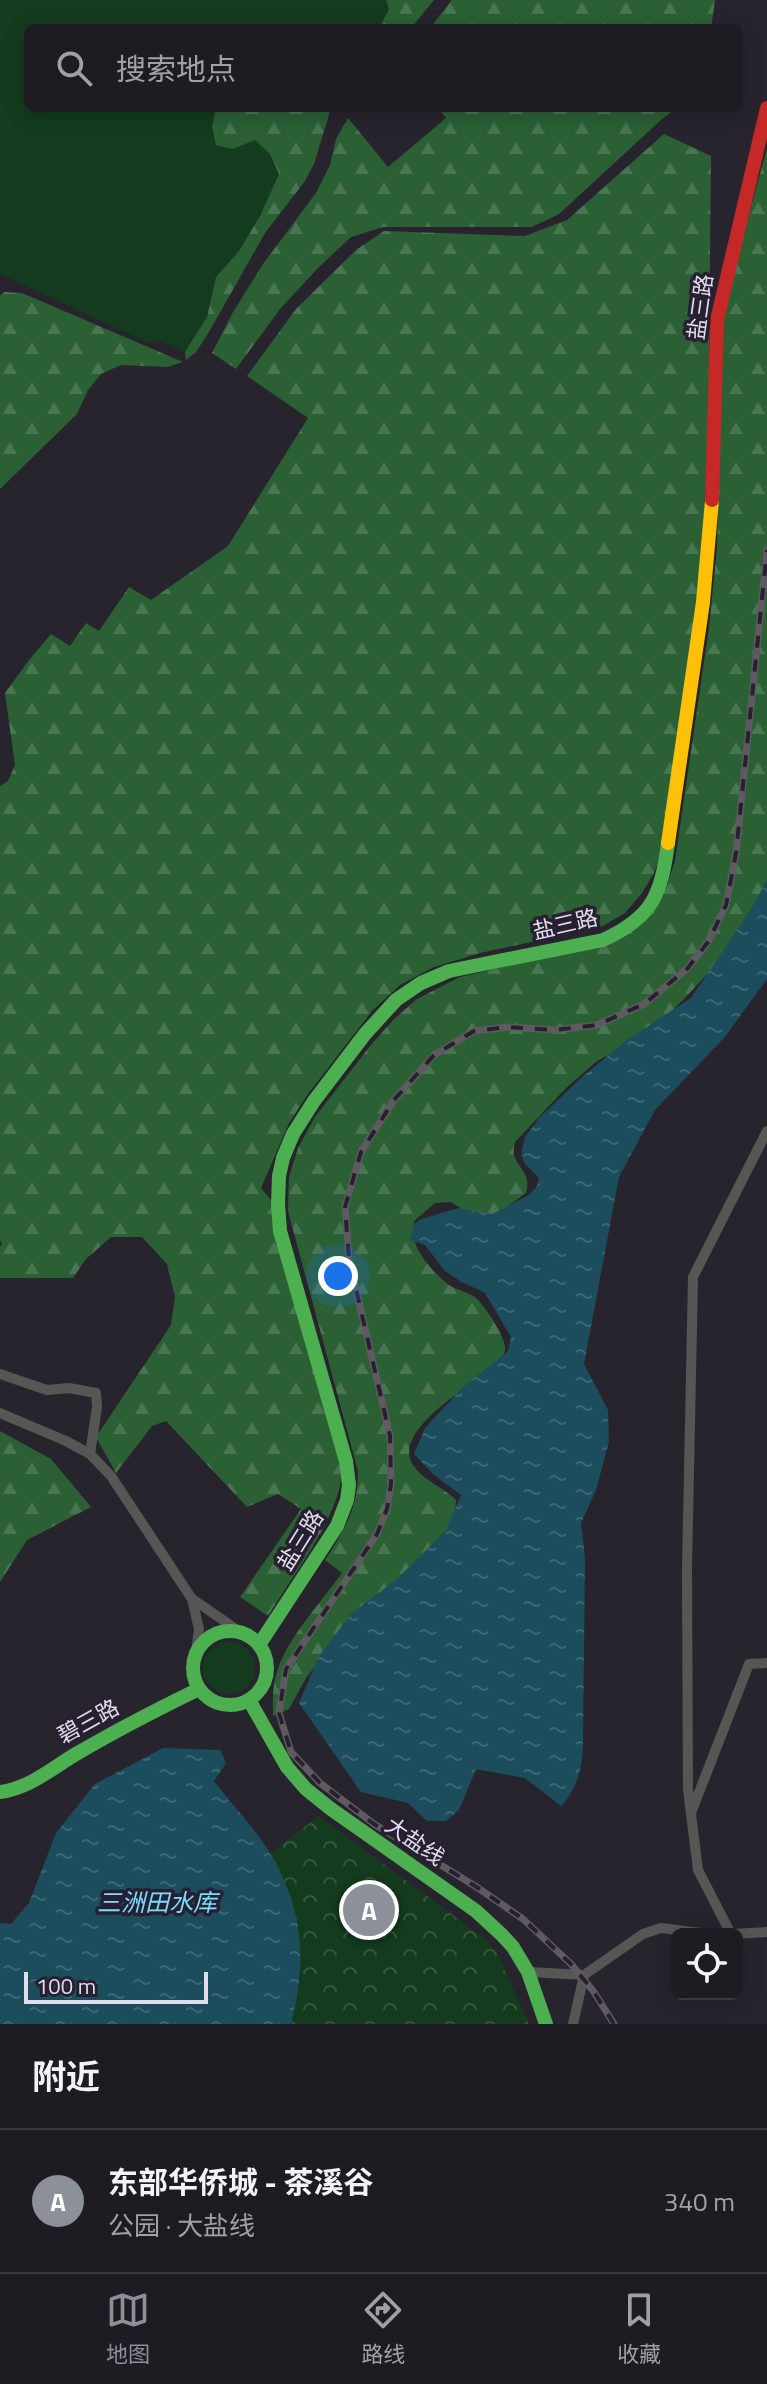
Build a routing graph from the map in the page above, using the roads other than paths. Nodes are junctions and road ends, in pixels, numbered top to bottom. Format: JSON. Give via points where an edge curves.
{"nodes":[{"id":1,"x":767,"y":108,"type":"edge"},
{"id":2,"x":767,"y":1131,"type":"edge"},
{"id":3,"x":0,"y":1374,"type":"edge"},
{"id":4,"x":0,"y":1413,"type":"edge"},
{"id":5,"x":90,"y":1454,"type":"junction"},
{"id":6,"x":192,"y":1599,"type":"junction"},
{"id":7,"x":243,"y":1634,"type":"junction"},
{"id":8,"x":259,"y":1645,"type":"junction"},
{"id":9,"x":196,"y":1653,"type":"junction"},
{"id":10,"x":767,"y":1663,"type":"edge"},
{"id":11,"x":199,"y":1689,"type":"junction"},
{"id":12,"x":249,"y":1700,"type":"junction"},
{"id":13,"x":0,"y":1792,"type":"edge"},
{"id":14,"x":691,"y":1815,"type":"junction"},
{"id":15,"x":729,"y":1928,"type":"edge"},
{"id":16,"x":671,"y":1929,"type":"edge"},
{"id":17,"x":767,"y":1932,"type":"edge"},
{"id":18,"x":743,"y":1933,"type":"edge"},
{"id":19,"x":528,"y":1972,"type":"junction"},
{"id":20,"x":584,"y":1975,"type":"junction"},
{"id":21,"x":546,"y":2024,"type":"edge"},
{"id":22,"x":573,"y":2024,"type":"edge"}],
"edges":[{"from":1,"to":8,"type":"main road","name":"盐三路","via":[[717,320],[710,535],[663,880],[642,916],[616,935],[449,971],[414,987],[368,1030],[292,1137],[278,1184],[280,1231],[349,1485],[337,1526]]},
{"from":2,"to":14,"type":"street","via":[[693,1277],[687,1568]]},
{"from":3,"to":5,"type":"street","via":[[47,1390],[96,1393]]},
{"from":4,"to":5,"type":"street"},
{"from":5,"to":6,"type":"street","via":[[124,1494]]},
{"from":6,"to":7,"type":"street"},
{"from":6,"to":9,"type":"street","via":[[199,1629]]},
{"from":7,"to":8,"type":"main road"},
{"from":7,"to":9,"type":"main road","via":[[214,1634]]},
{"from":8,"to":12,"type":"main road","via":[[267,1670]]},
{"from":9,"to":11,"type":"main road","via":[[193,1672]]},
{"from":10,"to":14,"type":"street","via":[[749,1664]]},
{"from":11,"to":12,"type":"main road","via":[[222,1704]]},
{"from":11,"to":13,"type":"main road","name":"碧三路","via":[[142,1716],[31,1784]]},
{"from":12,"to":19,"type":"main road","name":"大盐线","via":[[287,1767],[306,1789],[489,1920]]},
{"from":14,"to":15,"type":"street","via":[[698,1870]]},
{"from":16,"to":20,"type":"street","via":[[643,1934]]},
{"from":17,"to":18,"type":"street"},
{"from":19,"to":20,"type":"street"},
{"from":19,"to":21,"type":"main road","name":"大盐线"},
{"from":20,"to":22,"type":"street"}]}
